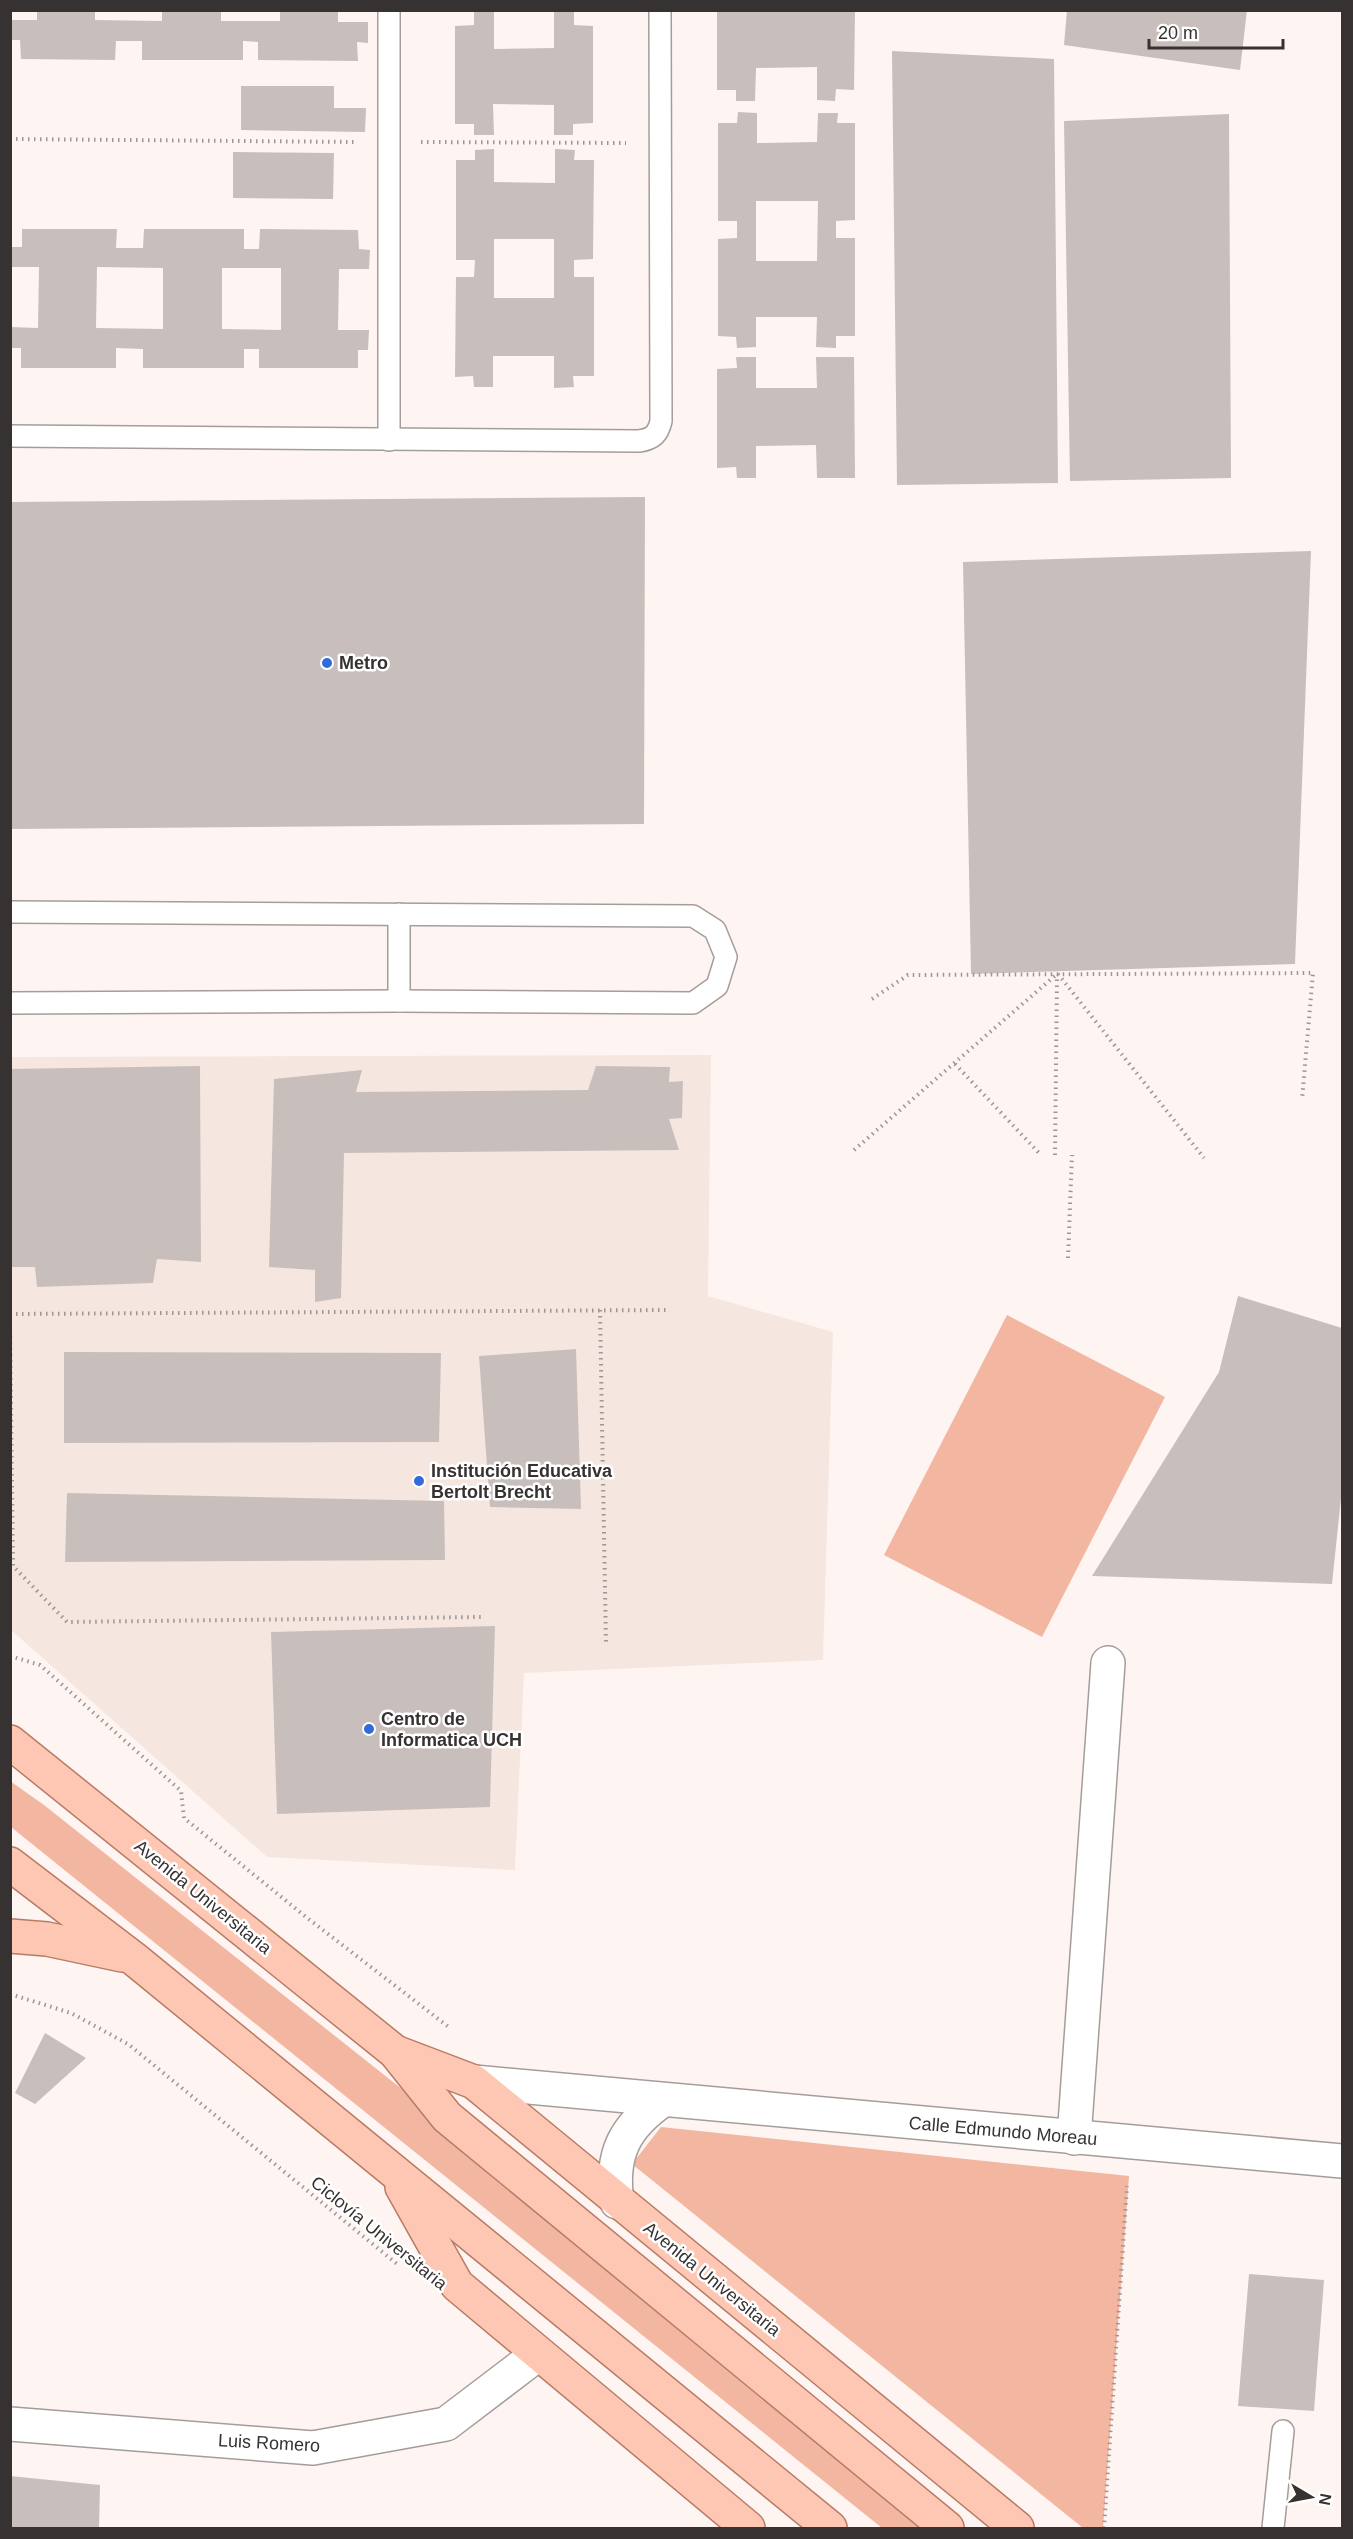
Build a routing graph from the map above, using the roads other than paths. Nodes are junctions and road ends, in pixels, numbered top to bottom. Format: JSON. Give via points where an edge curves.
{"nodes":[{"id":1,"x":389,"y":10,"type":"edge"},
{"id":2,"x":660,"y":10,"type":"edge"},
{"id":3,"x":10,"y":436,"type":"edge"},
{"id":4,"x":389,"y":440,"type":"junction"},
{"id":5,"x":10,"y":912,"type":"edge"},
{"id":6,"x":399,"y":914,"type":"junction"},
{"id":7,"x":399,"y":1001,"type":"junction"},
{"id":8,"x":10,"y":1003,"type":"edge"},
{"id":9,"x":1108,"y":1663,"type":"dead end"},
{"id":10,"x":10,"y":1742,"type":"edge"},
{"id":11,"x":10,"y":1864,"type":"edge"},
{"id":12,"x":10,"y":1936,"type":"edge"},
{"id":13,"x":133,"y":1958,"type":"junction"},
{"id":14,"x":395,"y":2052,"type":"junction"},
{"id":15,"x":474,"y":2082,"type":"junction"},
{"id":16,"x":663,"y":2100,"type":"junction"},
{"id":17,"x":1074,"y":2138,"type":"junction"},
{"id":18,"x":1342,"y":2161,"type":"edge"},
{"id":19,"x":394,"y":2172,"type":"junction"},
{"id":20,"x":617,"y":2202,"type":"junction"},
{"id":21,"x":538,"y":2354,"type":"junction"},
{"id":22,"x":10,"y":2424,"type":"edge"},
{"id":23,"x":1283,"y":2431,"type":"dead end"},
{"id":24,"x":748,"y":2529,"type":"edge"},
{"id":25,"x":830,"y":2529,"type":"edge"},
{"id":26,"x":947,"y":2529,"type":"edge"},
{"id":27,"x":1017,"y":2529,"type":"edge"},
{"id":28,"x":1274,"y":2529,"type":"edge"}],
"edges":[{"from":1,"to":4,"type":"lane"},
{"from":2,"to":4,"type":"lane","via":[[658,432],[650,440],[639,441]]},
{"from":3,"to":4,"type":"lane"},
{"from":5,"to":6,"type":"lane"},
{"from":6,"to":7,"type":"lane"},
{"from":6,"to":7,"type":"lane","via":[[693,916],[715,930],[726,957],[717,986],[693,1003]]},
{"from":7,"to":8,"type":"lane"},
{"from":9,"to":17,"type":"street"},
{"from":10,"to":14,"type":"main road","name":"Avenida Universitaria"},
{"from":11,"to":13,"type":"main road"},
{"from":12,"to":13,"type":"main road","via":[[65,1942]]},
{"from":13,"to":19,"type":"main road"},
{"from":14,"to":15,"type":"main road","name":"Avenida Universitaria"},
{"from":14,"to":26,"type":"main road","name":"Avenida Universitaria","via":[[447,2117]]},
{"from":15,"to":16,"type":"street","name":"Calle Edmundo Moreau"},
{"from":15,"to":20,"type":"main road","name":"Avenida Universitaria"},
{"from":16,"to":17,"type":"street","name":"Calle Edmundo Moreau"},
{"from":16,"to":20,"type":"street","via":[[641,2115],[626,2136],[616,2160]]},
{"from":17,"to":18,"type":"street","name":"Calle Edmundo Moreau"},
{"from":19,"to":21,"type":"main road","via":[[457,2285]]},
{"from":19,"to":25,"type":"main road"},
{"from":20,"to":27,"type":"main road","name":"Avenida Universitaria"},
{"from":21,"to":22,"type":"street","name":"Luis Romero","via":[[447,2424],[313,2448]]},
{"from":21,"to":24,"type":"main road"},
{"from":23,"to":28,"type":"lane"}]}
